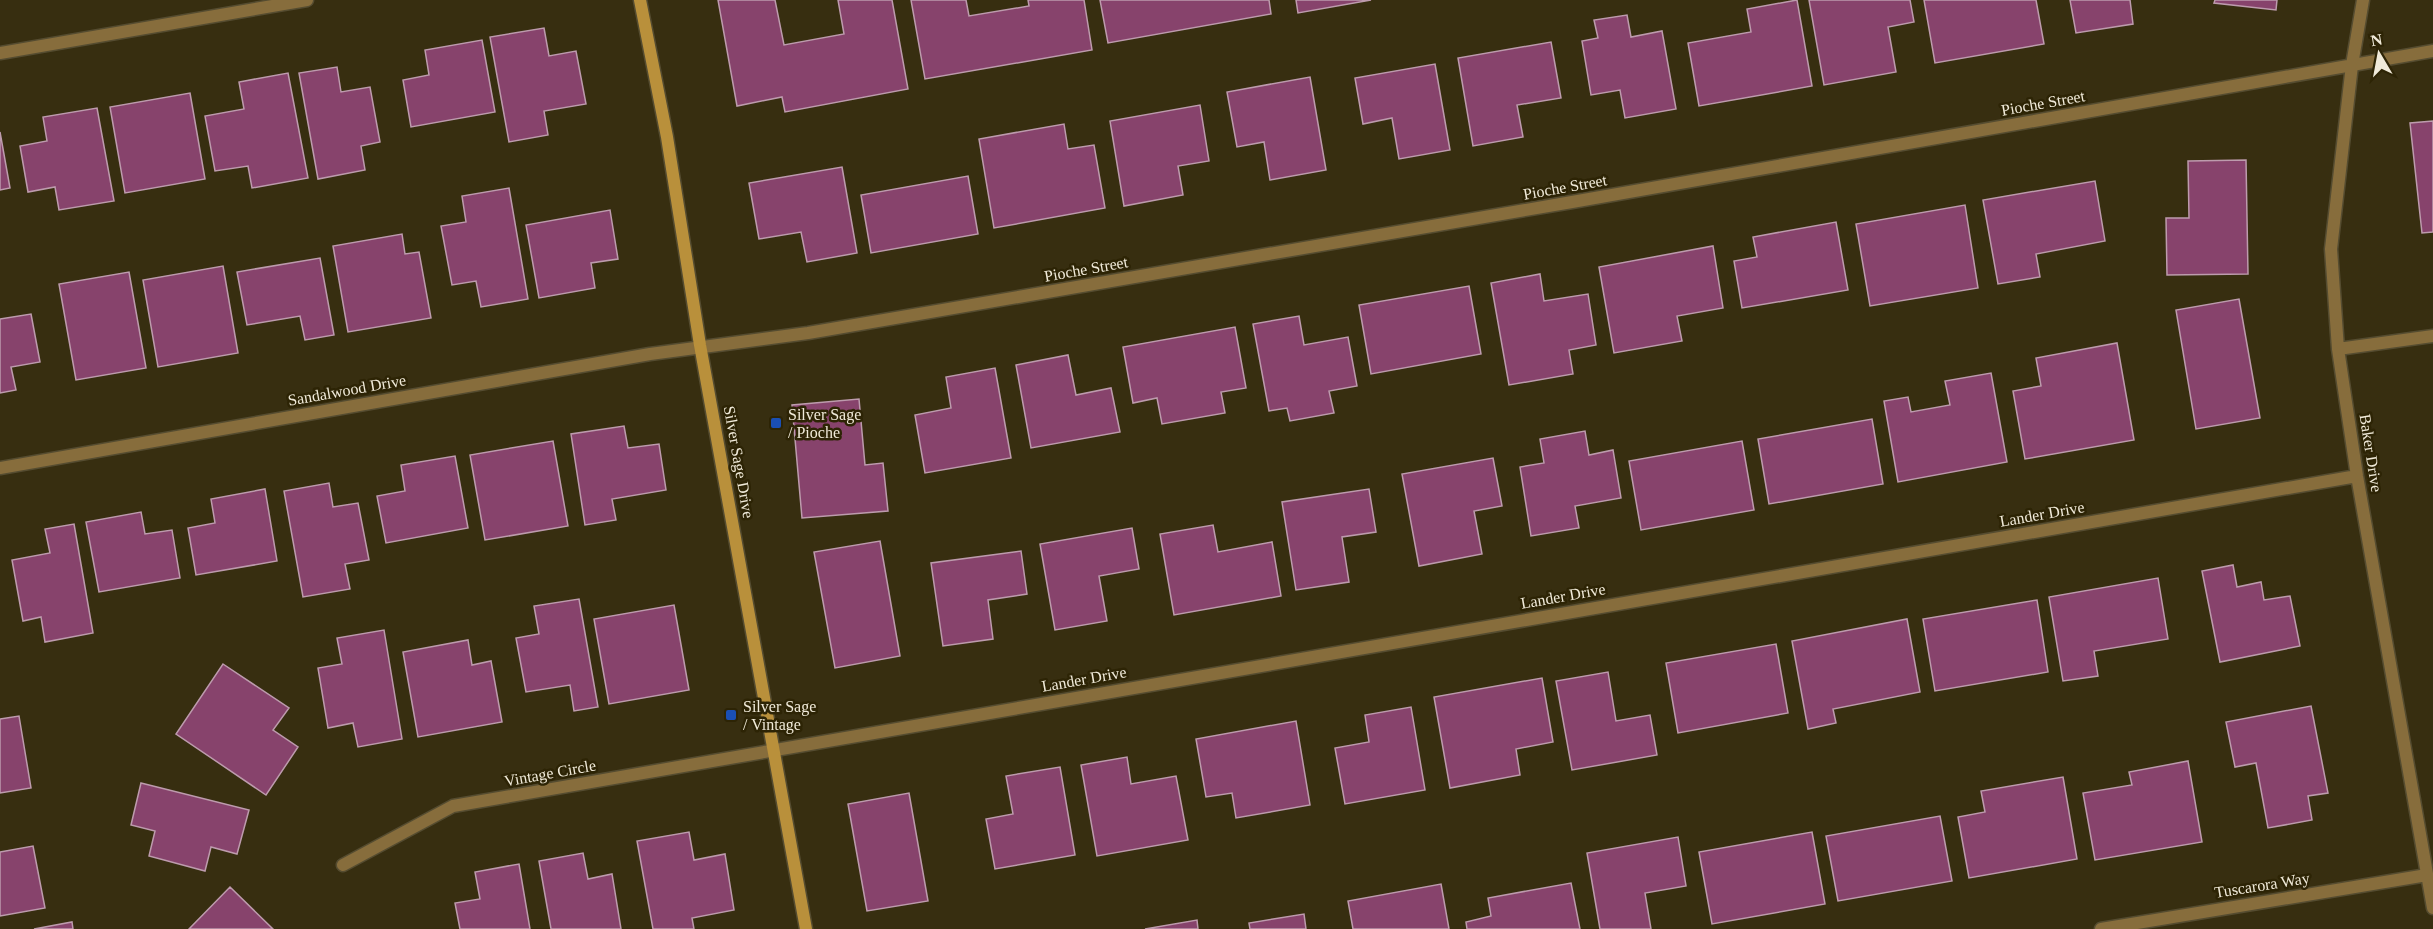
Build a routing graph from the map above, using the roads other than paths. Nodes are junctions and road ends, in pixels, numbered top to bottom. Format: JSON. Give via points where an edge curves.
{"nodes":[{"id":1,"x":307,"y":0,"type":"edge"},
{"id":2,"x":640,"y":0,"type":"edge"},
{"id":3,"x":2363,"y":0,"type":"edge"},
{"id":4,"x":2433,"y":51,"type":"edge"},
{"id":5,"x":0,"y":53,"type":"edge"},
{"id":6,"x":2352,"y":65,"type":"junction"},
{"id":7,"x":2433,"y":336,"type":"edge"},
{"id":8,"x":700,"y":345,"type":"junction"},
{"id":9,"x":2338,"y":349,"type":"junction"},
{"id":10,"x":0,"y":468,"type":"edge"},
{"id":11,"x":2357,"y":476,"type":"junction"},
{"id":12,"x":775,"y":750,"type":"junction"},
{"id":13,"x":343,"y":865,"type":"dead end"},
{"id":14,"x":2427,"y":875,"type":"junction"},
{"id":15,"x":2433,"y":908,"type":"edge"},
{"id":16,"x":806,"y":929,"type":"edge"},
{"id":17,"x":2101,"y":929,"type":"edge"}],
"edges":[{"from":1,"to":5,"type":"street"},
{"from":2,"to":8,"type":"street","name":"Silver Sage Drive","via":[[667,137]]},
{"from":3,"to":6,"type":"street","name":"Baker Drive"},
{"from":4,"to":6,"type":"street","name":"Pioche Street"},
{"from":6,"to":8,"type":"street","name":"Pioche Street","via":[[820,331]]},
{"from":6,"to":9,"type":"street","name":"Baker Drive","via":[[2331,249]]},
{"from":7,"to":9,"type":"street"},
{"from":8,"to":10,"type":"street","name":"Sandalwood Drive"},
{"from":8,"to":12,"type":"street","name":"Silver Sage Drive"},
{"from":9,"to":11,"type":"street","name":"Baker Drive"},
{"from":11,"to":12,"type":"street","name":"Lander Drive"},
{"from":11,"to":14,"type":"street","name":"Baker Drive"},
{"from":12,"to":13,"type":"street","name":"Vintage Circle","via":[[453,806]]},
{"from":12,"to":16,"type":"street","name":"Silver Sage Drive"},
{"from":14,"to":15,"type":"street","name":"Baker Drive"},
{"from":14,"to":17,"type":"street","name":"Tuscarora Way"}]}
